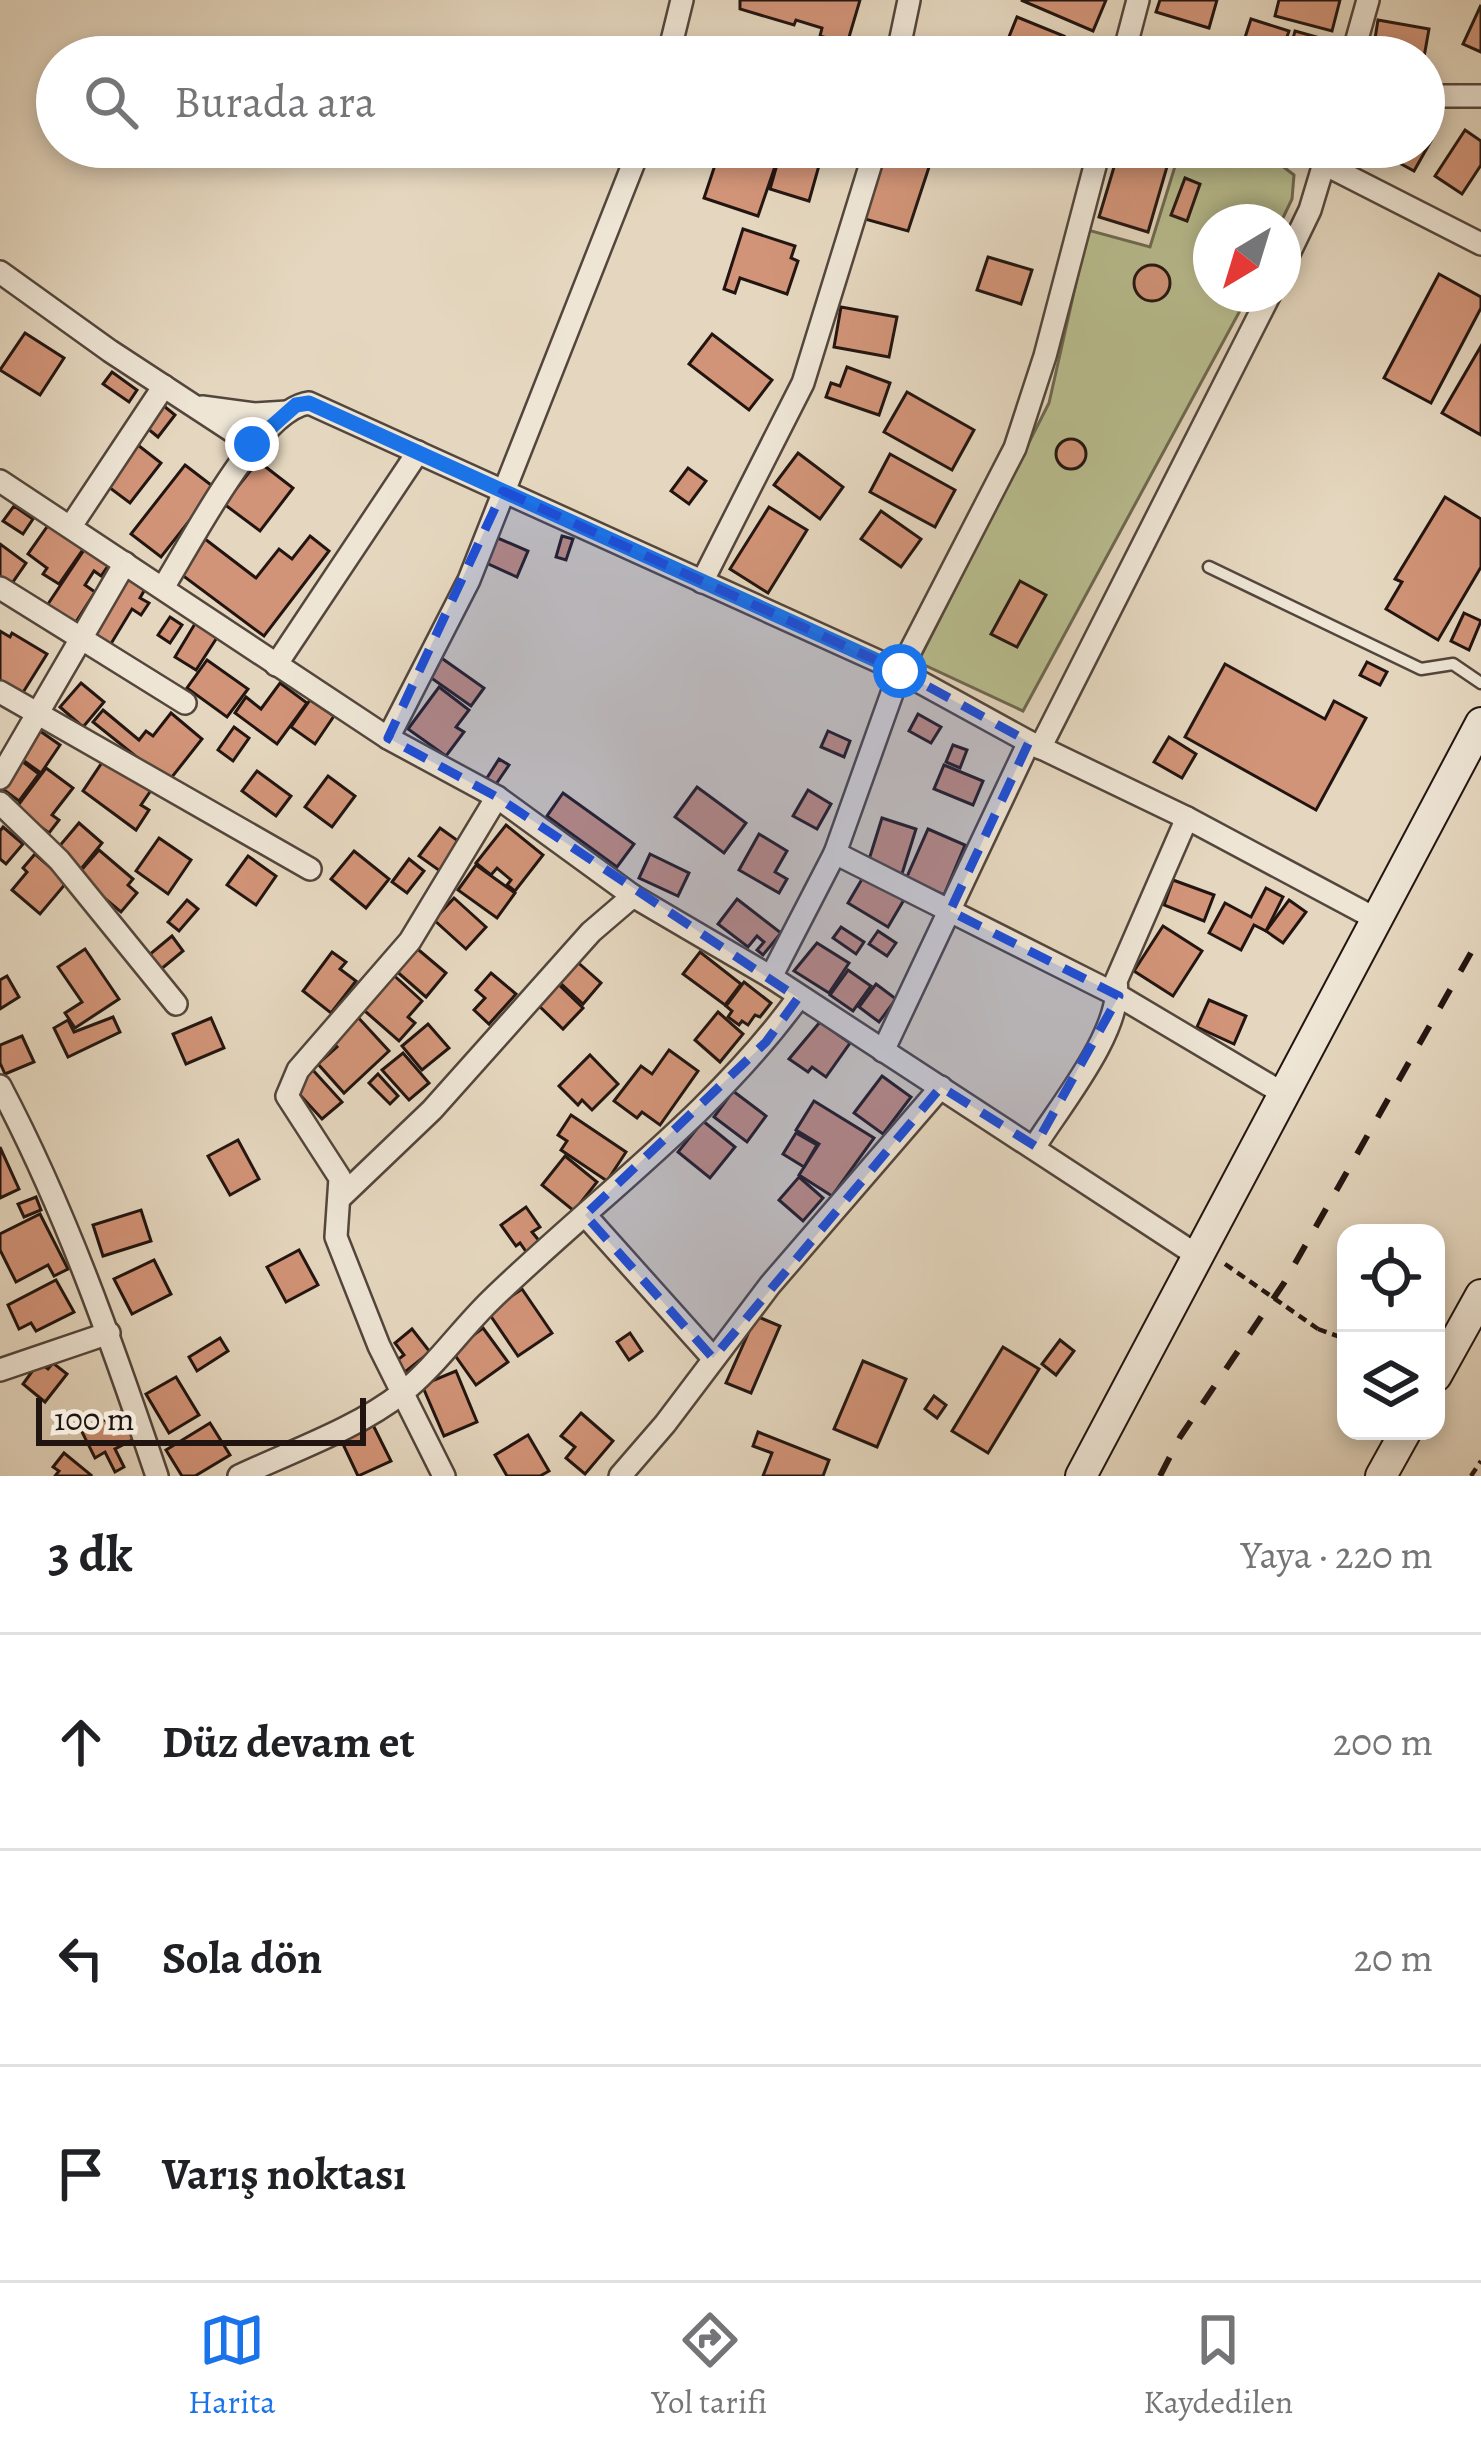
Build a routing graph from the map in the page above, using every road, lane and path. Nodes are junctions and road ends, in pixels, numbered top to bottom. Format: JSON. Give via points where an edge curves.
{"nodes":[{"id":1,"x":682,"y":0,"type":"edge"},
{"id":2,"x":909,"y":0,"type":"edge"},
{"id":3,"x":1138,"y":0,"type":"edge"},
{"id":4,"x":1368,"y":0,"type":"edge"},
{"id":5,"x":673,"y":36,"type":"edge"},
{"id":6,"x":901,"y":36,"type":"edge"},
{"id":7,"x":1129,"y":36,"type":"edge"},
{"id":8,"x":1358,"y":36,"type":"edge"},
{"id":9,"x":1445,"y":96,"type":"edge"},
{"id":10,"x":1481,"y":96,"type":"edge"},
{"id":11,"x":632,"y":168,"type":"edge"},
{"id":12,"x":870,"y":168,"type":"edge"},
{"id":13,"x":1094,"y":168,"type":"edge"},
{"id":14,"x":1323,"y":168,"type":"edge"},
{"id":15,"x":1349,"y":168,"type":"edge"},
{"id":16,"x":1301,"y":222,"type":"edge"},
{"id":17,"x":1481,"y":244,"type":"edge"},
{"id":18,"x":0,"y":272,"type":"edge"},
{"id":19,"x":1261,"y":312,"type":"edge"},
{"id":20,"x":164,"y":386,"type":"junction"},
{"id":21,"x":190,"y":404,"type":"junction"},
{"id":22,"x":286,"y":412,"type":"junction"},
{"id":23,"x":252,"y":444,"type":"junction"},
{"id":24,"x":418,"y":452,"type":"junction"},
{"id":25,"x":0,"y":481,"type":"edge"},
{"id":26,"x":503,"y":491,"type":"junction"},
{"id":27,"x":71,"y":526,"type":"junction"},
{"id":28,"x":125,"y":562,"type":"junction"},
{"id":29,"x":1209,"y":567,"type":"dead end"},
{"id":30,"x":702,"y":582,"type":"junction"},
{"id":31,"x":164,"y":586,"type":"junction"},
{"id":32,"x":0,"y":588,"type":"edge"},
{"id":33,"x":82,"y":638,"type":"junction"},
{"id":34,"x":276,"y":665,"type":"junction"},
{"id":35,"x":900,"y":671,"type":"junction"},
{"id":36,"x":1481,"y":683,"type":"edge"},
{"id":37,"x":0,"y":692,"type":"edge"},
{"id":38,"x":185,"y":703,"type":"dead end"},
{"id":39,"x":39,"y":713,"type":"junction"},
{"id":40,"x":1481,"y":723,"type":"edge"},
{"id":41,"x":388,"y":738,"type":"junction"},
{"id":42,"x":1034,"y":745,"type":"junction"},
{"id":43,"x":2,"y":771,"type":"edge"},
{"id":44,"x":497,"y":797,"type":"junction"},
{"id":45,"x":0,"y":803,"type":"edge"},
{"id":46,"x":1187,"y":818,"type":"junction"},
{"id":47,"x":835,"y":853,"type":"junction"},
{"id":48,"x":310,"y":869,"type":"dead end"},
{"id":49,"x":633,"y":896,"type":"junction"},
{"id":50,"x":950,"y":911,"type":"junction"},
{"id":51,"x":1378,"y":920,"type":"junction"},
{"id":52,"x":771,"y":976,"type":"junction"},
{"id":53,"x":1119,"y":996,"type":"junction"},
{"id":54,"x":798,"y":998,"type":"junction"},
{"id":55,"x":176,"y":1004,"type":"dead end"},
{"id":56,"x":883,"y":1051,"type":"junction"},
{"id":57,"x":941,"y":1087,"type":"junction"},
{"id":58,"x":1284,"y":1094,"type":"junction"},
{"id":59,"x":3,"y":1100,"type":"edge"},
{"id":60,"x":1036,"y":1146,"type":"junction"},
{"id":61,"x":341,"y":1197,"type":"junction"},
{"id":62,"x":585,"y":1215,"type":"junction"},
{"id":63,"x":1212,"y":1260,"type":"junction"},
{"id":64,"x":1481,"y":1295,"type":"edge"},
{"id":65,"x":109,"y":1334,"type":"junction"},
{"id":66,"x":1337,"y":1336,"type":"edge"},
{"id":67,"x":713,"y":1358,"type":"junction"},
{"id":68,"x":1445,"y":1360,"type":"edge"},
{"id":69,"x":0,"y":1370,"type":"edge"},
{"id":70,"x":404,"y":1392,"type":"junction"},
{"id":71,"x":1401,"y":1440,"type":"edge"},
{"id":72,"x":1481,"y":1463,"type":"edge"},
{"id":73,"x":157,"y":1476,"type":"edge"},
{"id":74,"x":238,"y":1476,"type":"edge"},
{"id":75,"x":445,"y":1476,"type":"edge"},
{"id":76,"x":620,"y":1476,"type":"edge"},
{"id":77,"x":1081,"y":1476,"type":"edge"},
{"id":78,"x":1381,"y":1476,"type":"edge"},
{"id":79,"x":1471,"y":1476,"type":"edge"}],
"edges":[{"from":1,"to":5,"type":"street"},
{"from":2,"to":6,"type":"street"},
{"from":3,"to":7,"type":"street"},
{"from":4,"to":8,"type":"street"},
{"from":9,"to":10,"type":"street"},
{"from":11,"to":26,"type":"street"},
{"from":12,"to":30,"type":"street","via":[[803,383]]},
{"from":13,"to":35,"type":"street","via":[[1015,448]]},
{"from":14,"to":16,"type":"street"},
{"from":15,"to":17,"type":"street"},
{"from":18,"to":20,"type":"street"},
{"from":19,"to":42,"type":"street"},
{"from":20,"to":21,"type":"street"},
{"from":20,"to":27,"type":"street"},
{"from":21,"to":22,"type":"street"},
{"from":21,"to":23,"type":"street"},
{"from":22,"to":23,"type":"street"},
{"from":22,"to":24,"type":"street","via":[[309,403]]},
{"from":23,"to":31,"type":"street"},
{"from":24,"to":26,"type":"street"},
{"from":24,"to":34,"type":"street"},
{"from":25,"to":27,"type":"street"},
{"from":26,"to":30,"type":"street"},
{"from":26,"to":41,"type":"street","via":[[450,621]]},
{"from":27,"to":28,"type":"street"},
{"from":28,"to":31,"type":"street"},
{"from":28,"to":33,"type":"street"},
{"from":29,"to":36,"type":"lane","via":[[1421,668],[1453,664]]},
{"from":30,"to":35,"type":"street"},
{"from":31,"to":34,"type":"street"},
{"from":32,"to":33,"type":"street"},
{"from":33,"to":38,"type":"street"},
{"from":33,"to":39,"type":"street"},
{"from":34,"to":41,"type":"street"},
{"from":35,"to":42,"type":"street"},
{"from":35,"to":47,"type":"street"},
{"from":37,"to":39,"type":"street"},
{"from":39,"to":43,"type":"street"},
{"from":39,"to":48,"type":"street"},
{"from":40,"to":51,"type":"street"},
{"from":41,"to":44,"type":"street"},
{"from":42,"to":46,"type":"street"},
{"from":42,"to":50,"type":"street"},
{"from":44,"to":49,"type":"street"},
{"from":44,"to":61,"type":"street","via":[[410,941],[292,1080],[287,1096],[340,1178]]},
{"from":45,"to":55,"type":"street","via":[[59,860]]},
{"from":46,"to":51,"type":"street"},
{"from":46,"to":53,"type":"street","via":[[1116,981]]},
{"from":47,"to":50,"type":"street"},
{"from":47,"to":52,"type":"street"},
{"from":49,"to":52,"type":"street"},
{"from":49,"to":61,"type":"street"},
{"from":50,"to":53,"type":"street"},
{"from":50,"to":56,"type":"street"},
{"from":51,"to":58,"type":"street"},
{"from":52,"to":54,"type":"street"},
{"from":53,"to":58,"type":"street"},
{"from":53,"to":60,"type":"street"},
{"from":54,"to":56,"type":"street"},
{"from":54,"to":62,"type":"street","via":[[766,1042]]},
{"from":56,"to":57,"type":"street"},
{"from":57,"to":60,"type":"street"},
{"from":57,"to":67,"type":"street"},
{"from":58,"to":63,"type":"street"},
{"from":59,"to":65,"type":"street","via":[[39,1160]]},
{"from":60,"to":63,"type":"street"},
{"from":61,"to":70,"type":"street","via":[[336,1237]]},
{"from":62,"to":67,"type":"street"},
{"from":62,"to":70,"type":"street"},
{"from":63,"to":66,"type":"path","bridge":true},
{"from":63,"to":77,"type":"street"},
{"from":64,"to":68,"type":"street"},
{"from":65,"to":69,"type":"street"},
{"from":65,"to":73,"type":"street"},
{"from":67,"to":76,"type":"street"},
{"from":70,"to":74,"type":"street"},
{"from":70,"to":75,"type":"street"},
{"from":71,"to":78,"type":"street"},
{"from":72,"to":79,"type":"path"}]}
